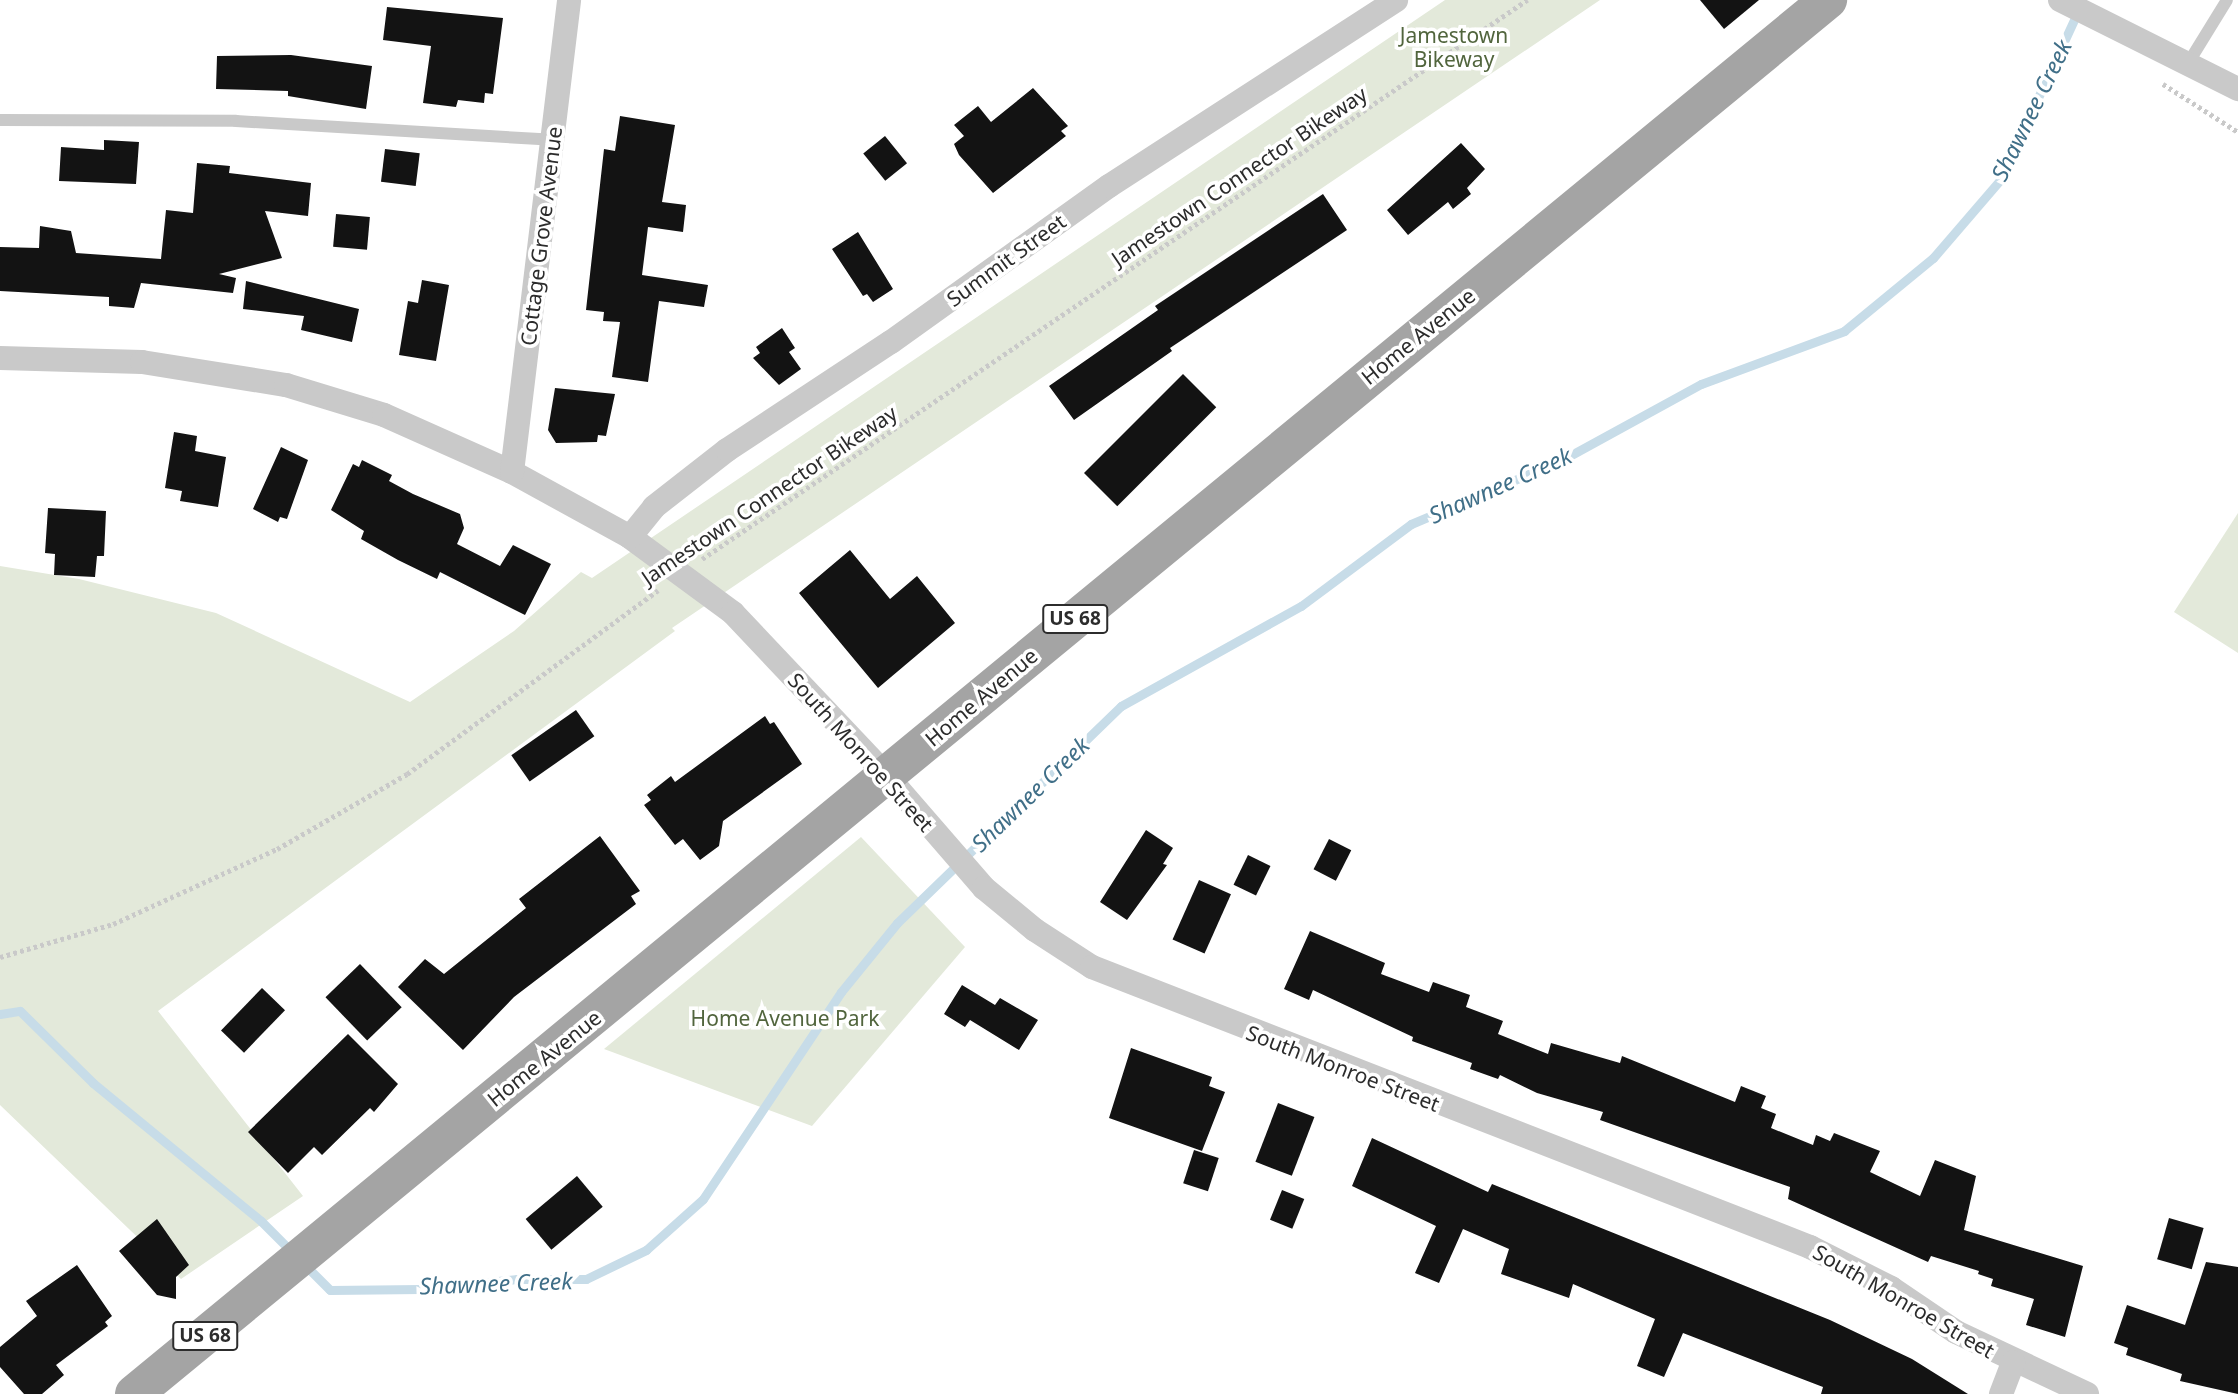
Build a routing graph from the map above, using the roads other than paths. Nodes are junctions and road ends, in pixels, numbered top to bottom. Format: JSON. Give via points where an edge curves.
{"nodes":[{"id":1,"x":569,"y":0,"type":"edge"},
{"id":2,"x":1396,"y":0,"type":"edge"},
{"id":3,"x":1828,"y":0,"type":"edge"},
{"id":4,"x":2060,"y":0,"type":"edge"},
{"id":5,"x":2227,"y":0,"type":"edge"},
{"id":6,"x":2187,"y":65,"type":"junction"},
{"id":7,"x":2238,"y":89,"type":"edge"},
{"id":8,"x":0,"y":120,"type":"edge"},
{"id":9,"x":552,"y":140,"type":"junction"},
{"id":10,"x":0,"y":358,"type":"edge"},
{"id":11,"x":512,"y":472,"type":"junction"},
{"id":12,"x":630,"y":537,"type":"junction"},
{"id":13,"x":887,"y":776,"type":"junction"},
{"id":14,"x":2013,"y":1362,"type":"junction"},
{"id":15,"x":134,"y":1394,"type":"edge"},
{"id":16,"x":2001,"y":1394,"type":"edge"},
{"id":17,"x":2087,"y":1394,"type":"edge"}],
"edges":[{"from":1,"to":9,"type":"street","name":"Cottage Grove Avenue"},
{"from":2,"to":12,"type":"street","name":"Summit Street","via":[[1109,186],[891,342],[727,450],[654,507]]},
{"from":3,"to":13,"type":"main road","name":"Home Avenue","number":"US 68"},
{"from":4,"to":6,"type":"street"},
{"from":5,"to":6,"type":"lane"},
{"from":6,"to":7,"type":"street"},
{"from":8,"to":9,"type":"lane","via":[[236,121]]},
{"from":9,"to":11,"type":"street","name":"Cottage Grove Avenue"},
{"from":10,"to":11,"type":"street","name":"South Monroe Street","via":[[142,362],[286,385],[384,415]]},
{"from":11,"to":12,"type":"street","name":"South Monroe Street"},
{"from":12,"to":13,"type":"street","name":"South Monroe Street","via":[[683,572],[763,643]]},
{"from":13,"to":14,"type":"street","name":"South Monroe Street","via":[[984,888],[1058,946],[1123,983],[1810,1247],[1881,1283],[1956,1332]]},
{"from":13,"to":15,"type":"main road","name":"Home Avenue","number":"US 68"},
{"from":14,"to":16,"type":"street"},
{"from":14,"to":17,"type":"street","name":"South Monroe Street"}]}
